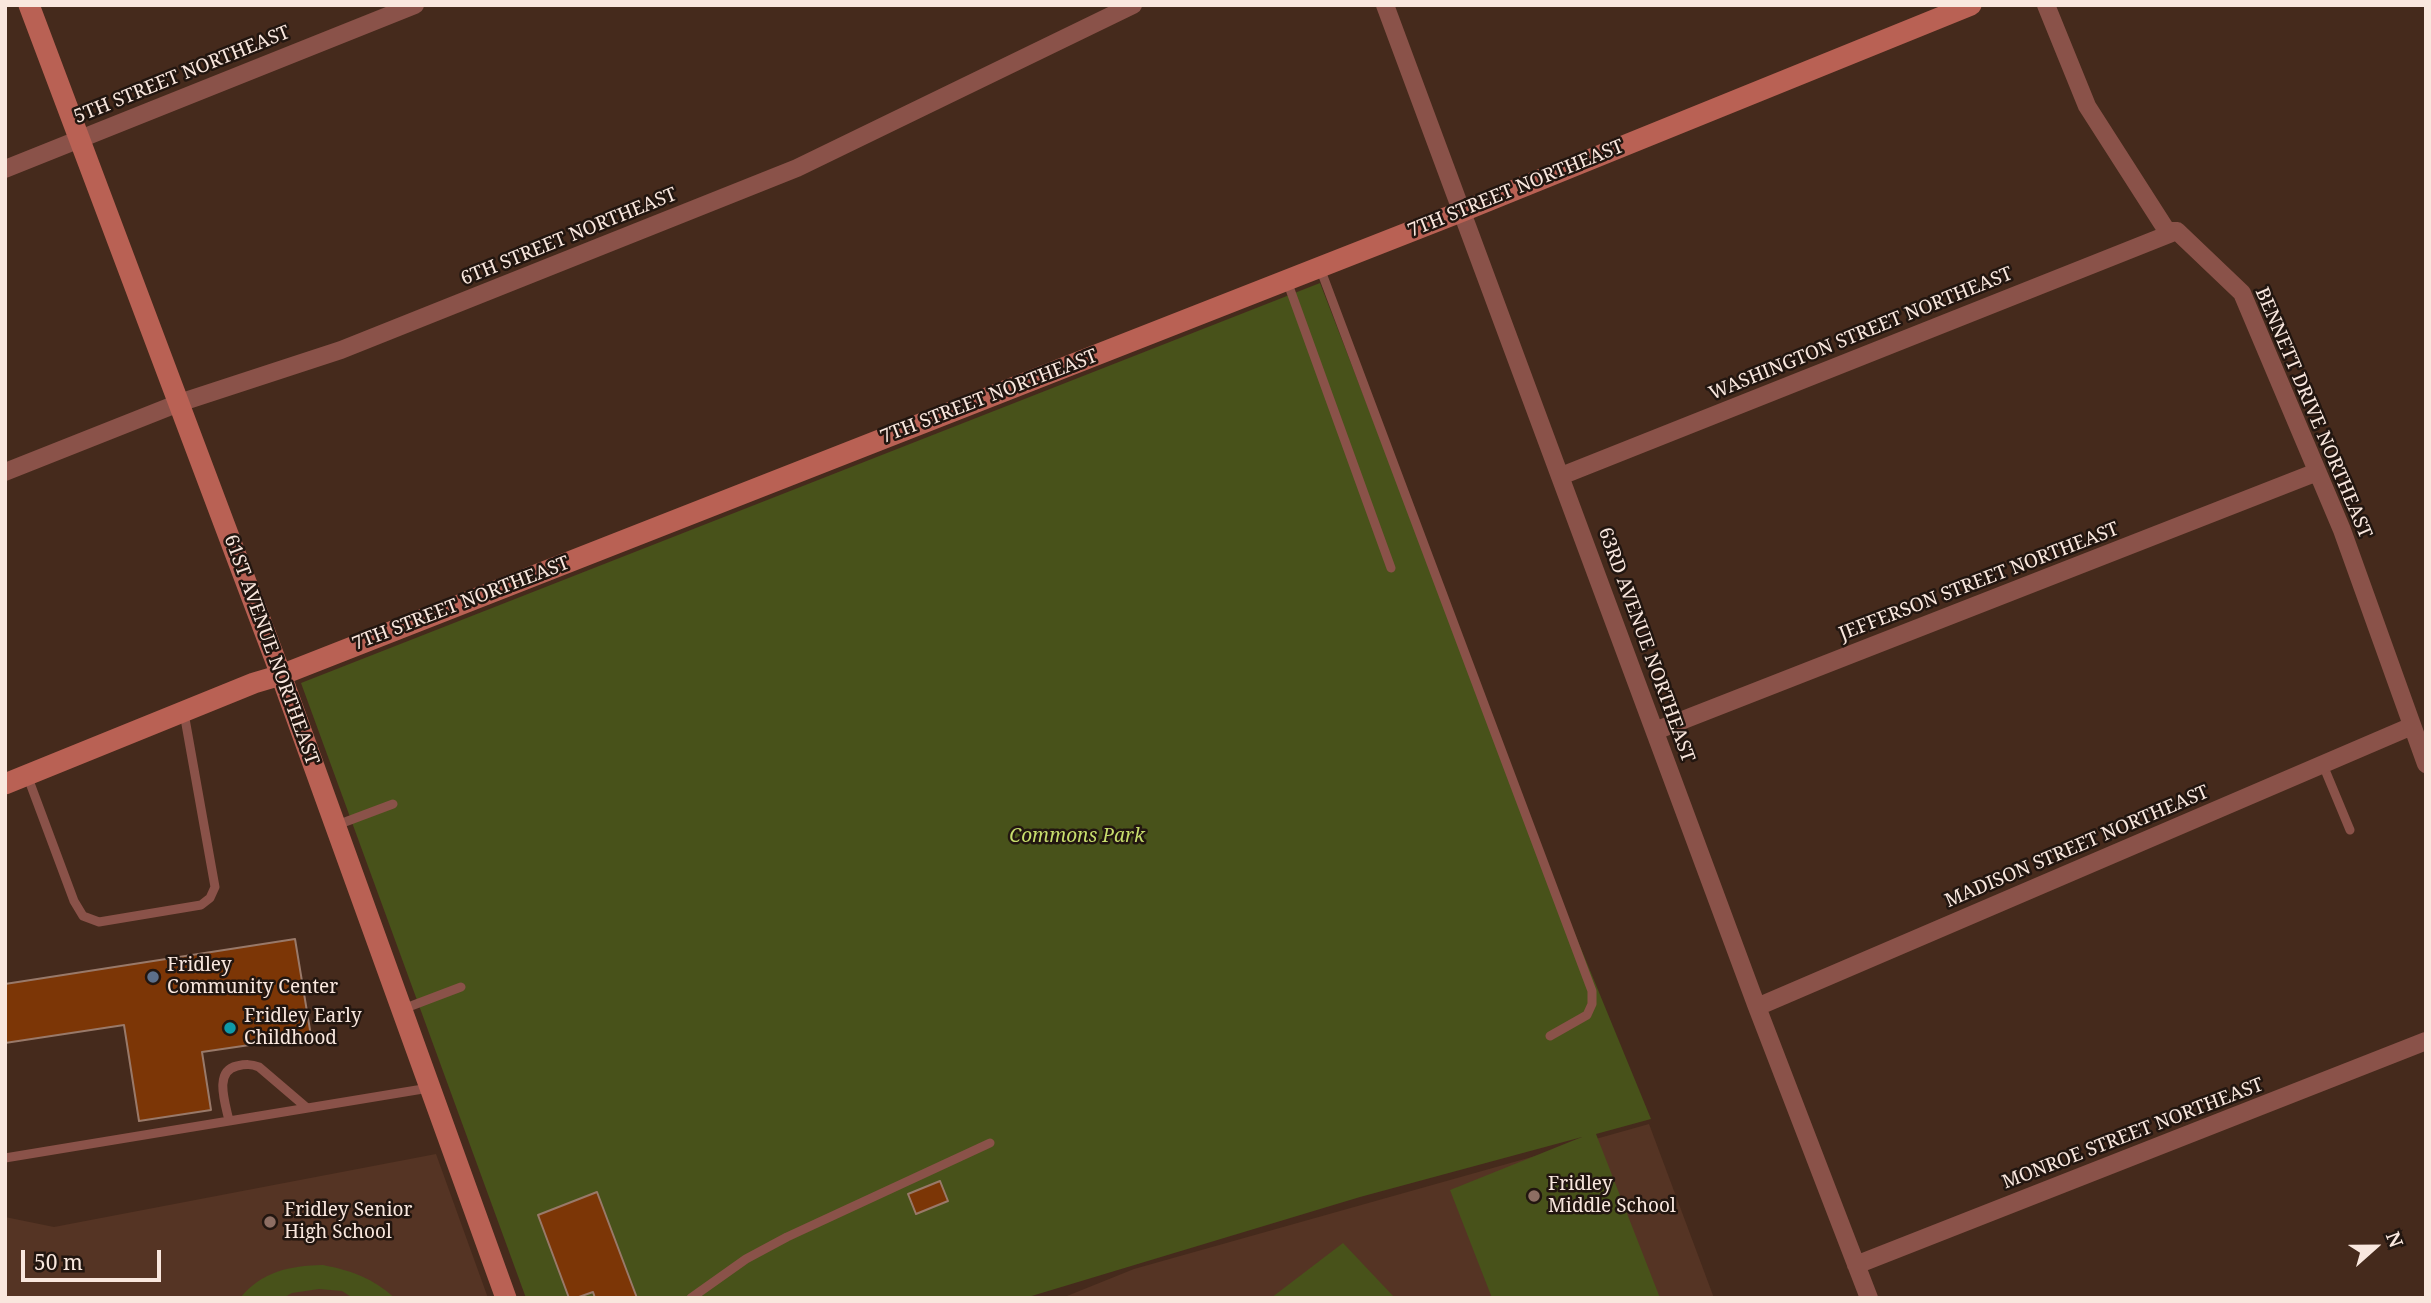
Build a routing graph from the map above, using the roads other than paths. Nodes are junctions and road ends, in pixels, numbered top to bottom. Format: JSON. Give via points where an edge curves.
{"nodes":[{"id":1,"x":29,"y":5,"type":"edge"},
{"id":2,"x":415,"y":5,"type":"edge"},
{"id":3,"x":1133,"y":5,"type":"edge"},
{"id":4,"x":1385,"y":5,"type":"edge"},
{"id":5,"x":1971,"y":5,"type":"edge"},
{"id":6,"x":2046,"y":5,"type":"edge"},
{"id":7,"x":79,"y":139,"type":"junction"},
{"id":8,"x":5,"y":169,"type":"edge"},
{"id":9,"x":1463,"y":211,"type":"junction"},
{"id":10,"x":2176,"y":232,"type":"junction"},
{"id":11,"x":1319,"y":267,"type":"junction"},
{"id":12,"x":1286,"y":280,"type":"junction"},
{"id":13,"x":179,"y":403,"type":"junction"},
{"id":14,"x":5,"y":472,"type":"edge"},
{"id":15,"x":2317,"y":472,"type":"junction"},
{"id":16,"x":1561,"y":476,"type":"junction"},
{"id":17,"x":1391,"y":568,"type":"dead end"},
{"id":18,"x":281,"y":675,"type":"junction"},
{"id":19,"x":184,"y":713,"type":"junction"},
{"id":20,"x":2412,"y":726,"type":"junction"},
{"id":21,"x":1655,"y":731,"type":"junction"},
{"id":22,"x":2426,"y":764,"type":"edge"},
{"id":23,"x":2323,"y":765,"type":"junction"},
{"id":24,"x":27,"y":775,"type":"junction"},
{"id":25,"x":5,"y":784,"type":"edge"},
{"id":26,"x":393,"y":804,"type":"dead end"},
{"id":27,"x":335,"y":826,"type":"junction"},
{"id":28,"x":2350,"y":830,"type":"dead end"},
{"id":29,"x":461,"y":988,"type":"dead end"},
{"id":30,"x":1757,"y":1007,"type":"junction"},
{"id":31,"x":401,"y":1009,"type":"junction"},
{"id":32,"x":1550,"y":1036,"type":"dead end"},
{"id":33,"x":2426,"y":1041,"type":"edge"},
{"id":34,"x":429,"y":1088,"type":"junction"},
{"id":35,"x":307,"y":1108,"type":"junction"},
{"id":36,"x":229,"y":1121,"type":"junction"},
{"id":37,"x":990,"y":1143,"type":"dead end"},
{"id":38,"x":5,"y":1158,"type":"edge"},
{"id":39,"x":1856,"y":1265,"type":"junction"},
{"id":40,"x":506,"y":1298,"type":"edge"},
{"id":41,"x":691,"y":1298,"type":"edge"},
{"id":42,"x":1869,"y":1298,"type":"edge"}],
"edges":[{"from":1,"to":7,"type":"street","name":"61ST AVENUE NORTHEAST"},
{"from":2,"to":7,"type":"street","name":"5TH STREET NORTHEAST"},
{"from":3,"to":13,"type":"street","name":"6TH STREET NORTHEAST","via":[[797,168],[341,350]]},
{"from":4,"to":9,"type":"street","name":"63RD AVENUE NORTHEAST"},
{"from":5,"to":9,"type":"street","name":"7TH STREET NORTHEAST"},
{"from":6,"to":10,"type":"street","name":"BENNETT DRIVE NORTHEAST","via":[[2087,106],[2167,231]]},
{"from":7,"to":8,"type":"street","name":"5TH STREET NORTHEAST"},
{"from":7,"to":13,"type":"street","name":"61ST AVENUE NORTHEAST"},
{"from":9,"to":11,"type":"street","name":"7TH STREET NORTHEAST"},
{"from":9,"to":16,"type":"street","name":"63RD AVENUE NORTHEAST"},
{"from":10,"to":15,"type":"street","name":"BENNETT DRIVE NORTHEAST","via":[[2242,293]]},
{"from":10,"to":16,"type":"street","name":"WASHINGTON STREET NORTHEAST"},
{"from":11,"to":12,"type":"street","name":"7TH STREET NORTHEAST"},
{"from":11,"to":32,"type":"lane","via":[[1592,991],[1587,1016]]},
{"from":12,"to":17,"type":"lane"},
{"from":12,"to":18,"type":"street","name":"7TH STREET NORTHEAST"},
{"from":13,"to":14,"type":"street","name":"6TH STREET NORTHEAST"},
{"from":13,"to":18,"type":"street","name":"61ST AVENUE NORTHEAST"},
{"from":15,"to":20,"type":"street","name":"BENNETT DRIVE NORTHEAST"},
{"from":15,"to":21,"type":"street","name":"JEFFERSON STREET NORTHEAST"},
{"from":16,"to":21,"type":"street","name":"63RD AVENUE NORTHEAST"},
{"from":18,"to":19,"type":"street","name":"7TH STREET NORTHEAST"},
{"from":18,"to":27,"type":"street","name":"61ST AVENUE NORTHEAST"},
{"from":19,"to":24,"type":"street","name":"7TH STREET NORTHEAST"},
{"from":19,"to":24,"type":"lane","via":[[215,887],[201,905],[99,922],[83,916]]},
{"from":20,"to":22,"type":"street","name":"BENNETT DRIVE NORTHEAST"},
{"from":20,"to":23,"type":"street","name":"MADISON STREET NORTHEAST"},
{"from":21,"to":30,"type":"street","name":"63RD AVENUE NORTHEAST"},
{"from":23,"to":28,"type":"lane"},
{"from":23,"to":30,"type":"street","name":"MADISON STREET NORTHEAST"},
{"from":24,"to":25,"type":"street","name":"7TH STREET NORTHEAST"},
{"from":26,"to":27,"type":"lane"},
{"from":27,"to":31,"type":"street","name":"61ST AVENUE NORTHEAST"},
{"from":29,"to":31,"type":"lane"},
{"from":30,"to":39,"type":"street","name":"63RD AVENUE NORTHEAST"},
{"from":31,"to":34,"type":"street","name":"61ST AVENUE NORTHEAST"},
{"from":33,"to":39,"type":"street","name":"MONROE STREET NORTHEAST"},
{"from":34,"to":35,"type":"lane"},
{"from":34,"to":40,"type":"street","name":"61ST AVENUE NORTHEAST"},
{"from":35,"to":36,"type":"lane"},
{"from":35,"to":36,"type":"lane","via":[[260,1067],[250,1064],[232,1067],[224,1074]]},
{"from":36,"to":38,"type":"lane"},
{"from":37,"to":41,"type":"lane","via":[[787,1237]]},
{"from":39,"to":42,"type":"street","name":"63RD AVENUE NORTHEAST"}]}
